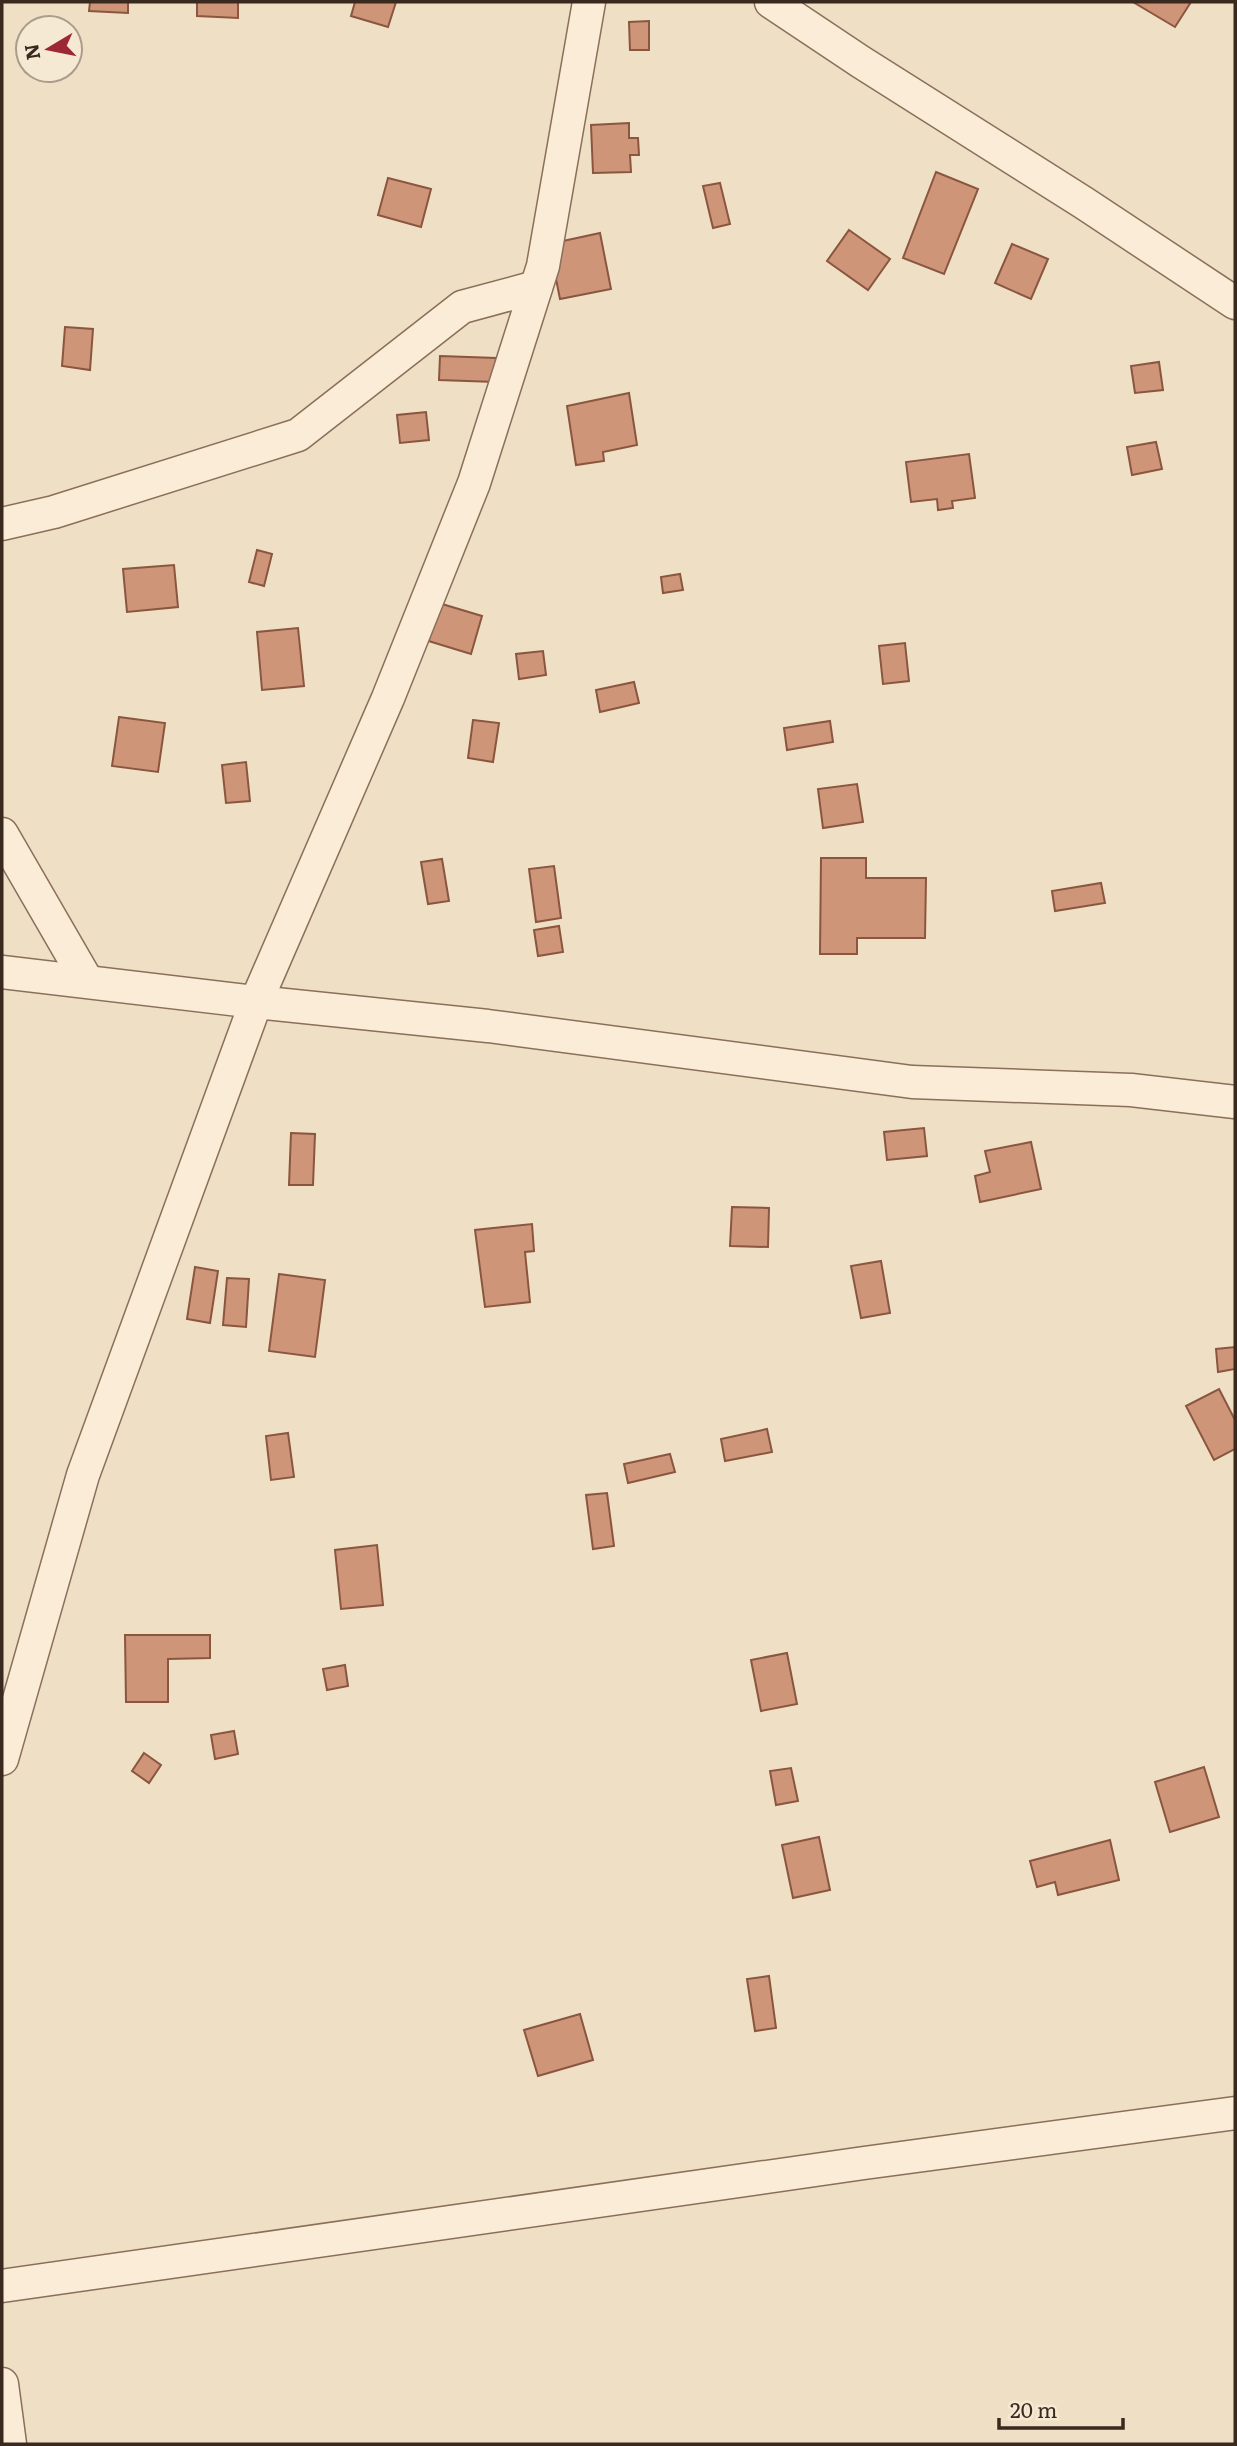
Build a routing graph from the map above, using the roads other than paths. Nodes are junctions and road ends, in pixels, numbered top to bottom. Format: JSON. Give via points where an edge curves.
{"nodes":[{"id":1,"x":589,"y":2,"type":"edge"},
{"id":2,"x":771,"y":2,"type":"edge"},
{"id":3,"x":536,"y":287,"type":"junction"},
{"id":4,"x":1235,"y":303,"type":"edge"},
{"id":5,"x":2,"y":524,"type":"edge"},
{"id":6,"x":2,"y":834,"type":"edge"},
{"id":7,"x":2,"y":972,"type":"edge"},
{"id":8,"x":88,"y":981,"type":"junction"},
{"id":9,"x":256,"y":1002,"type":"junction"},
{"id":10,"x":1235,"y":1102,"type":"edge"},
{"id":11,"x":2,"y":1759,"type":"edge"},
{"id":12,"x":1235,"y":2113,"type":"edge"},
{"id":13,"x":2,"y":2286,"type":"edge"},
{"id":14,"x":2,"y":2384,"type":"edge"},
{"id":15,"x":10,"y":2444,"type":"edge"}],
"edges":[{"from":1,"to":3,"type":"street"},
{"from":2,"to":4,"type":"street"},
{"from":3,"to":5,"type":"street","via":[[462,307],[298,435]]},
{"from":3,"to":9,"type":"street","via":[[474,483],[388,698]]},
{"from":6,"to":8,"type":"street"},
{"from":7,"to":8,"type":"street"},
{"from":8,"to":9,"type":"street"},
{"from":9,"to":10,"type":"street","via":[[488,1026],[912,1082],[1131,1090]]},
{"from":9,"to":11,"type":"street","via":[[83,1475]]},
{"from":12,"to":13,"type":"street"},
{"from":14,"to":15,"type":"street"}]}
